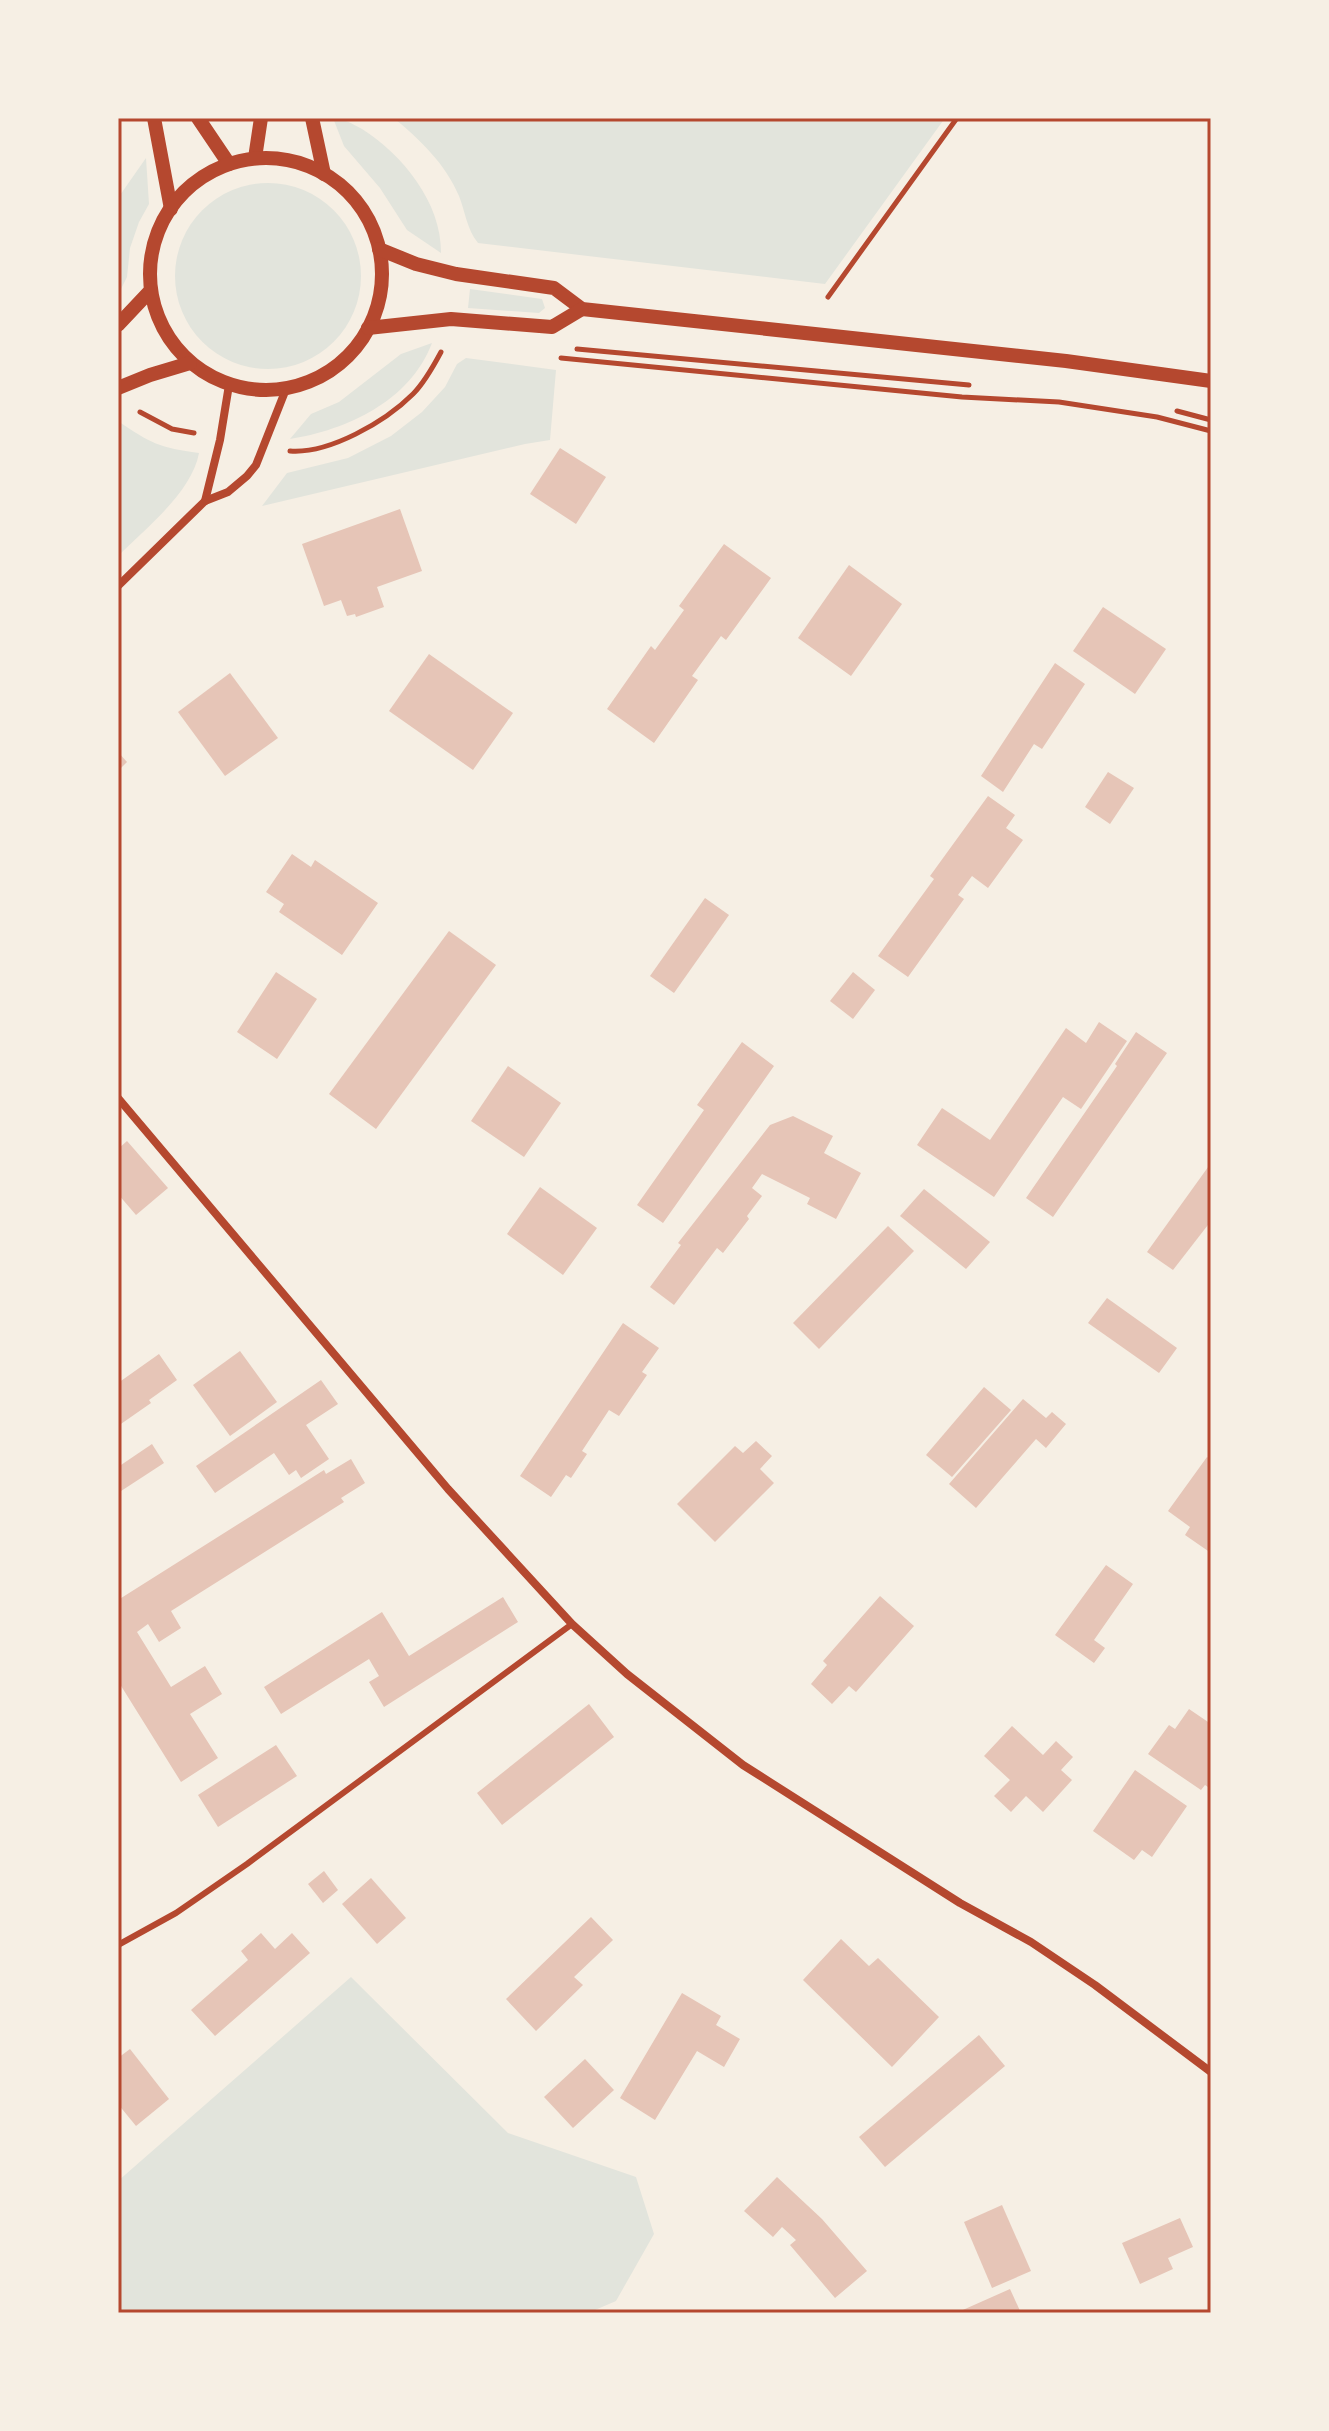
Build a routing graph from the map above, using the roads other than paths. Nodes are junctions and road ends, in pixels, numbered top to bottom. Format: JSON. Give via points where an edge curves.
{"nodes":[{"id":1,"x":154,"y":118,"type":"edge"},
{"id":2,"x":198,"y":118,"type":"edge"},
{"id":3,"x":261,"y":118,"type":"edge"},
{"id":4,"x":312,"y":118,"type":"edge"},
{"id":5,"x":255,"y":158,"type":"junction"},
{"id":6,"x":229,"y":164,"type":"junction"},
{"id":7,"x":324,"y":174,"type":"junction"},
{"id":8,"x":171,"y":209,"type":"junction"},
{"id":9,"x":379,"y":249,"type":"junction"},
{"id":10,"x":151,"y":290,"type":"junction"},
{"id":11,"x":582,"y":309,"type":"junction"},
{"id":12,"x":118,"y":325,"type":"edge"},
{"id":13,"x":368,"y":328,"type":"junction"},
{"id":14,"x":190,"y":363,"type":"junction"},
{"id":15,"x":1211,"y":381,"type":"edge"},
{"id":16,"x":229,"y":385,"type":"junction"},
{"id":17,"x":118,"y":388,"type":"edge"},
{"id":18,"x":286,"y":389,"type":"junction"},
{"id":19,"x":205,"y":501,"type":"junction"},
{"id":20,"x":118,"y":586,"type":"edge"},
{"id":21,"x":118,"y":1098,"type":"edge"},
{"id":22,"x":572,"y":1624,"type":"junction"},
{"id":23,"x":118,"y":1945,"type":"edge"},
{"id":24,"x":1211,"y":2072,"type":"edge"}],
"edges":[{"from":1,"to":8,"type":"street"},
{"from":2,"to":6,"type":"street"},
{"from":3,"to":5,"type":"street"},
{"from":4,"to":7,"type":"street"},
{"from":5,"to":6,"type":"street"},
{"from":5,"to":7,"type":"street","via":[[281,159]]},
{"from":6,"to":8,"type":"street","via":[[205,175]]},
{"from":7,"to":9,"type":"street","via":[[356,201]]},
{"from":8,"to":10,"type":"street","via":[[153,245]]},
{"from":9,"to":11,"type":"street","via":[[456,274],[554,288]]},
{"from":9,"to":13,"type":"street","via":[[382,285]]},
{"from":10,"to":12,"type":"street"},
{"from":10,"to":14,"type":"street","via":[[167,337]]},
{"from":11,"to":13,"type":"street","via":[[552,327],[451,319]]},
{"from":11,"to":15,"type":"street"},
{"from":13,"to":18,"type":"street","via":[[341,364]]},
{"from":14,"to":16,"type":"street"},
{"from":14,"to":17,"type":"street"},
{"from":16,"to":18,"type":"street"},
{"from":16,"to":19,"type":"street"},
{"from":18,"to":19,"type":"street","via":[[256,465],[236,486]]},
{"from":19,"to":20,"type":"street"},
{"from":21,"to":22,"type":"street","via":[[448,1489]]},
{"from":22,"to":23,"type":"lane","via":[[247,1864]]},
{"from":22,"to":24,"type":"street","via":[[743,1765],[1031,1942]]}]}
